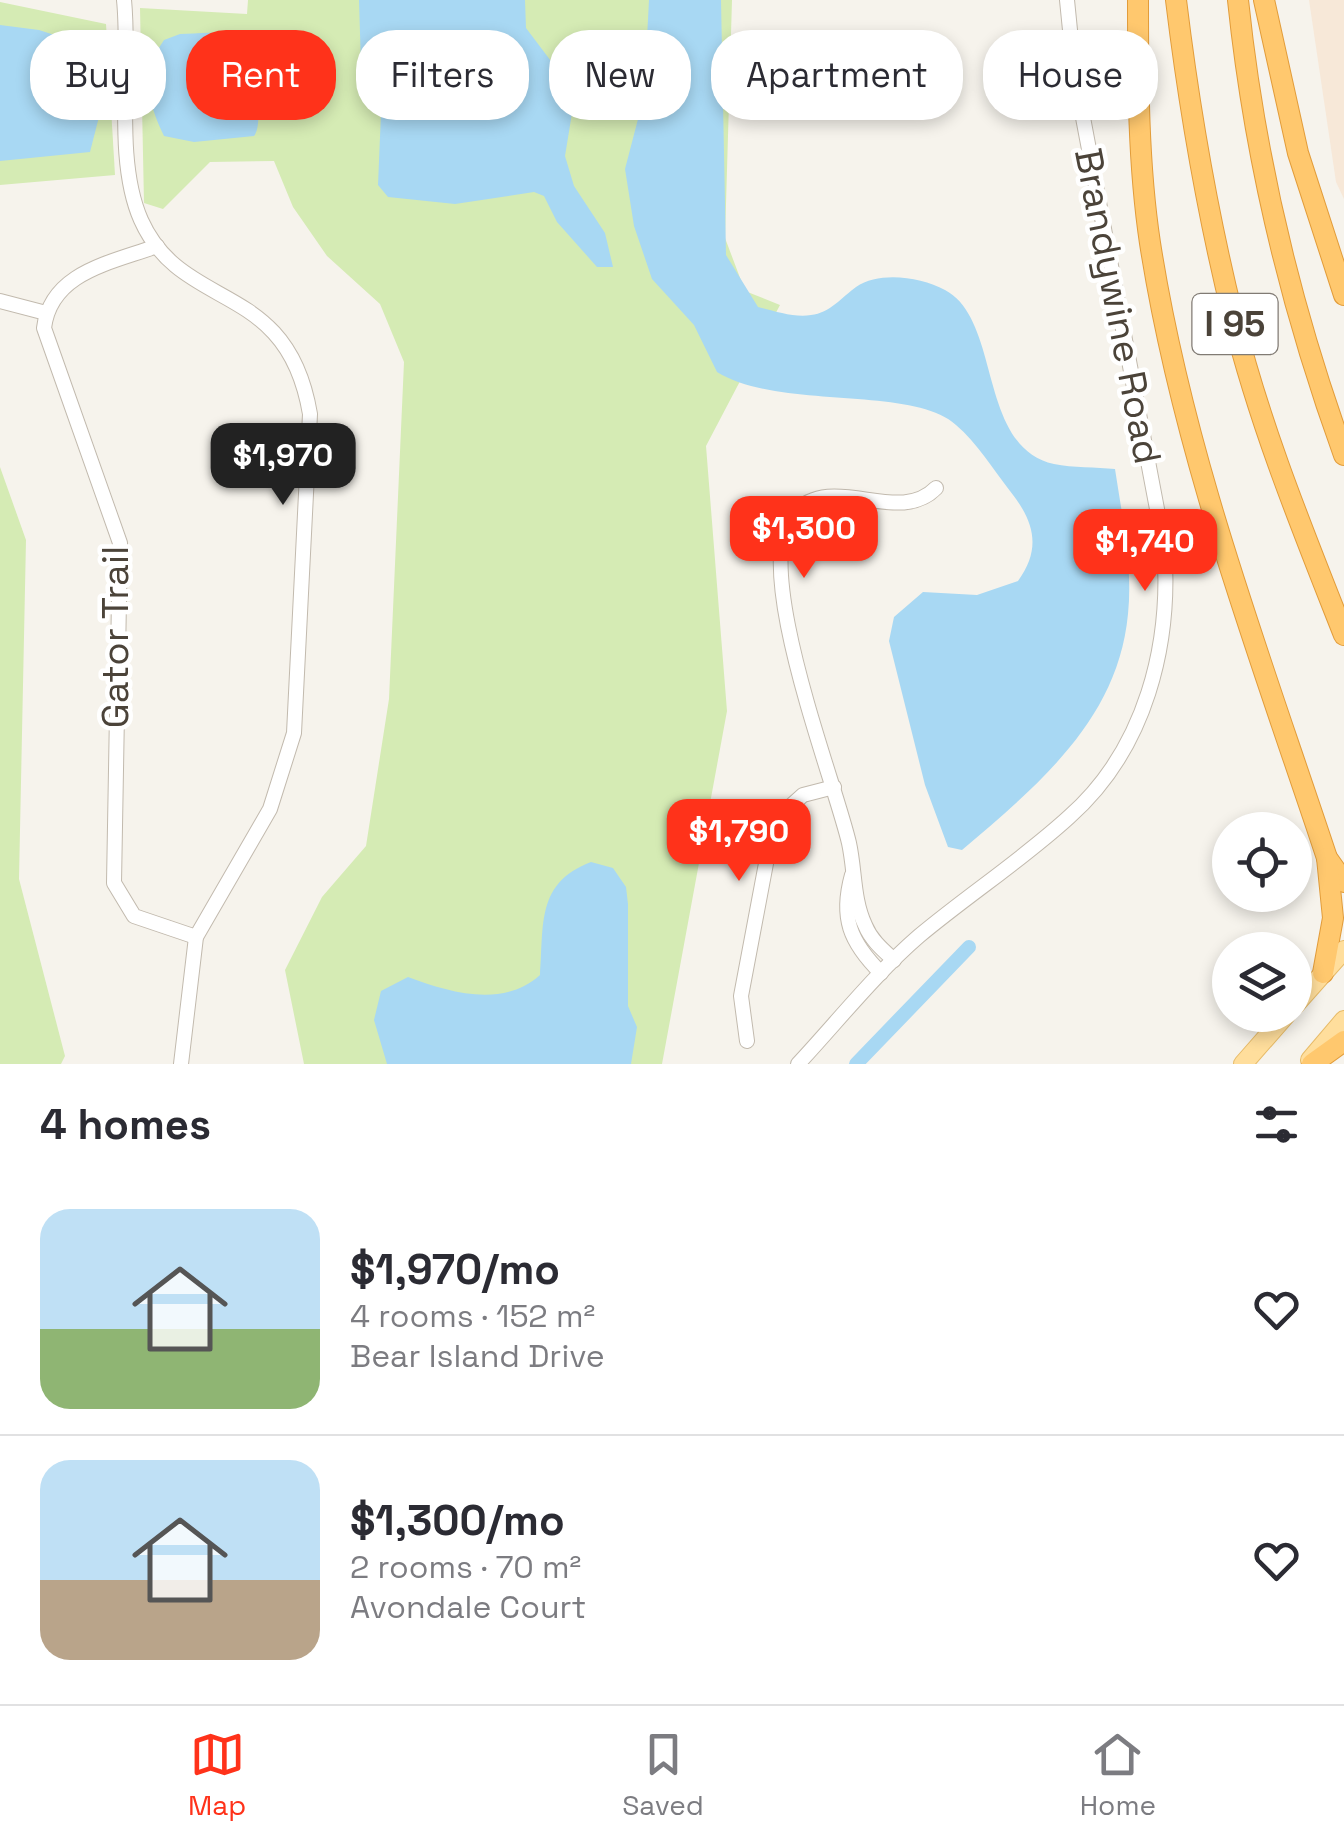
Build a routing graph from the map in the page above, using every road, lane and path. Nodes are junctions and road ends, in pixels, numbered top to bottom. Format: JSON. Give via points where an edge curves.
{"nodes":[{"id":1,"x":124,"y":0,"type":"edge"},
{"id":2,"x":1067,"y":0,"type":"edge"},
{"id":3,"x":1138,"y":0,"type":"edge"},
{"id":4,"x":1176,"y":0,"type":"edge"},
{"id":5,"x":1238,"y":0,"type":"edge"},
{"id":6,"x":1264,"y":0,"type":"edge"},
{"id":7,"x":156,"y":246,"type":"junction"},
{"id":8,"x":1344,"y":294,"type":"edge"},
{"id":9,"x":0,"y":301,"type":"edge"},
{"id":10,"x":46,"y":313,"type":"junction"},
{"id":11,"x":1344,"y":454,"type":"edge"},
{"id":12,"x":936,"y":488,"type":"dead end"},
{"id":13,"x":1344,"y":635,"type":"edge"},
{"id":14,"x":834,"y":786,"type":"junction"},
{"id":15,"x":1327,"y":858,"type":"junction"},
{"id":16,"x":853,"y":869,"type":"junction"},
{"id":17,"x":1344,"y":882,"type":"edge"},
{"id":18,"x":196,"y":937,"type":"junction"},
{"id":19,"x":1344,"y":950,"type":"edge"},
{"id":20,"x":894,"y":960,"type":"junction"},
{"id":21,"x":881,"y":973,"type":"junction"},
{"id":22,"x":1323,"y":973,"type":"junction"},
{"id":23,"x":1312,"y":986,"type":"edge"},
{"id":24,"x":1344,"y":1020,"type":"edge"},
{"id":25,"x":1271,"y":1032,"type":"edge"},
{"id":26,"x":746,"y":1041,"type":"dead end"},
{"id":27,"x":1344,"y":1041,"type":"edge"},
{"id":28,"x":181,"y":1064,"type":"edge"},
{"id":29,"x":798,"y":1064,"type":"edge"},
{"id":30,"x":1243,"y":1064,"type":"edge"},
{"id":31,"x":1309,"y":1064,"type":"edge"}],
"edges":[{"from":1,"to":7,"type":"street","via":[[130,181]]},
{"from":2,"to":20,"type":"street","name":"Brandywine Road","via":[[1074,70],[1164,546],[1160,657],[1138,723],[1094,791]]},
{"from":3,"to":15,"type":"highway","via":[[1141,166],[1163,317],[1231,571]]},
{"from":4,"to":13,"type":"highway","number":"I 95","via":[[1233,320],[1262,418]]},
{"from":5,"to":11,"type":"highway","number":"I 95","via":[[1248,100],[1270,198]]},
{"from":6,"to":8,"type":"highway","via":[[1298,153]]},
{"from":7,"to":10,"type":"street","via":[[71,279]]},
{"from":7,"to":18,"type":"street","via":[[185,274],[264,320],[296,363],[310,414],[292,744],[270,808]]},
{"from":9,"to":10,"type":"street"},
{"from":10,"to":18,"type":"street","name":"Gator Trail","via":[[48,348],[120,543],[114,883],[142,921]]},
{"from":12,"to":14,"type":"street","via":[[924,500],[904,503],[821,497],[796,510],[781,534],[787,638]]},
{"from":14,"to":16,"type":"street"},
{"from":14,"to":26,"type":"street","via":[[803,795],[774,821],[741,996]]},
{"from":15,"to":17,"type":"highway"},
{"from":15,"to":22,"type":"highway","via":[[1334,918]]},
{"from":16,"to":20,"type":"street","via":[[865,926]]},
{"from":16,"to":21,"type":"street","via":[[846,920],[856,946]]},
{"from":18,"to":28,"type":"street"},
{"from":19,"to":22,"type":"main road"},
{"from":20,"to":21,"type":"street","name":"Brandywine Road"},
{"from":21,"to":29,"type":"street","name":"Brandywine Road"},
{"from":22,"to":23,"type":"main road"},
{"from":24,"to":31,"type":"main road"},
{"from":25,"to":30,"type":"main road"},
{"from":27,"to":31,"type":"highway"}]}
